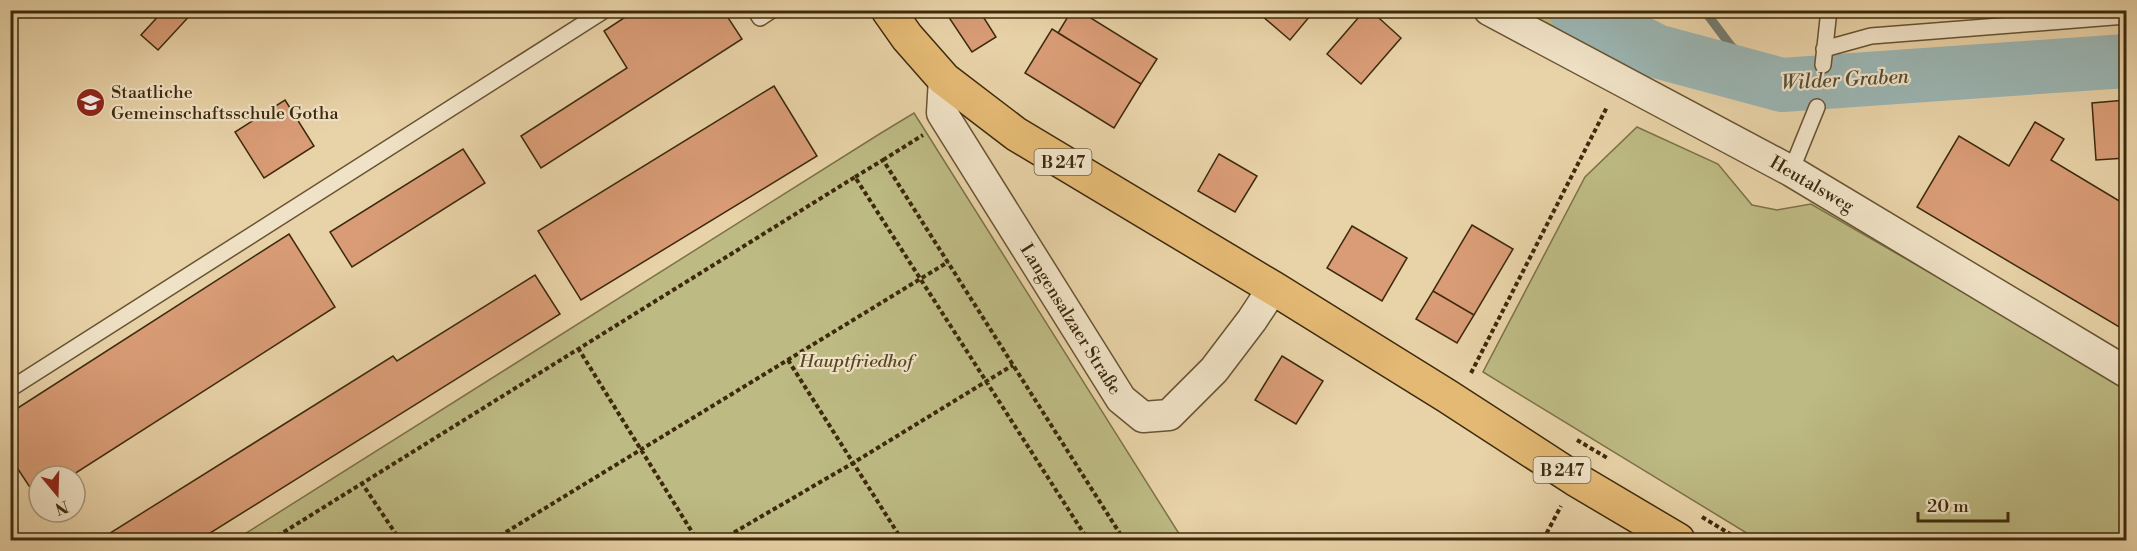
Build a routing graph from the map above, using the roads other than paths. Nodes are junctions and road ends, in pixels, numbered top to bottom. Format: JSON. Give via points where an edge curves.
{"nodes":[{"id":1,"x":605,"y":10,"type":"edge"},
{"id":2,"x":755,"y":10,"type":"edge"},
{"id":3,"x":772,"y":10,"type":"edge"},
{"id":4,"x":888,"y":10,"type":"edge"},
{"id":5,"x":1490,"y":10,"type":"edge"},
{"id":6,"x":1829,"y":10,"type":"edge"},
{"id":7,"x":2127,"y":16,"type":"edge"},
{"id":8,"x":1824,"y":49,"type":"junction"},
{"id":9,"x":1822,"y":65,"type":"dead end"},
{"id":10,"x":944,"y":79,"type":"junction"},
{"id":11,"x":1817,"y":107,"type":"dead end"},
{"id":12,"x":1791,"y":171,"type":"junction"},
{"id":13,"x":1273,"y":288,"type":"junction"},
{"id":14,"x":2127,"y":372,"type":"edge"},
{"id":15,"x":10,"y":389,"type":"edge"},
{"id":16,"x":1678,"y":540,"type":"edge"}],
"edges":[{"from":1,"to":15,"type":"lane"},
{"from":2,"to":3,"type":"lane","via":[[760,18]]},
{"from":4,"to":10,"type":"main road","number":"B 247"},
{"from":5,"to":12,"type":"street","name":"Heutalsweg"},
{"from":6,"to":8,"type":"lane"},
{"from":7,"to":8,"type":"lane","via":[[1871,36]]},
{"from":8,"to":9,"type":"lane"},
{"from":10,"to":13,"type":"main road","number":"B 247","via":[[1016,134]]},
{"from":10,"to":13,"type":"street","name":"Langensalzaer Straße","via":[[942,113],[1121,399],[1143,417],[1169,415],[1214,370]]},
{"from":11,"to":12,"type":"lane"},
{"from":12,"to":14,"type":"street","name":"Heutalsweg"},
{"from":13,"to":16,"type":"main road","number":"B 247"}]}
